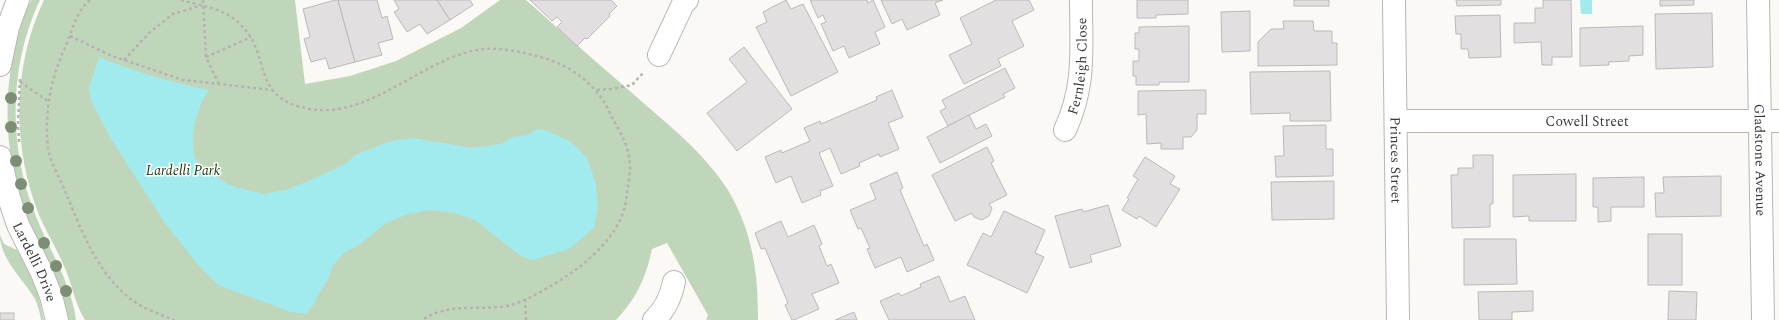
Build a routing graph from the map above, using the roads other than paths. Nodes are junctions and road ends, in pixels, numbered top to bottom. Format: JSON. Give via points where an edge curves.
{"nodes":[{"id":1,"x":18,"y":0,"type":"edge"},
{"id":2,"x":687,"y":0,"type":"edge"},
{"id":3,"x":1081,"y":0,"type":"edge"},
{"id":4,"x":1394,"y":0,"type":"edge"},
{"id":5,"x":1758,"y":0,"type":"edge"},
{"id":6,"x":659,"y":55,"type":"road end"},
{"id":7,"x":0,"y":65,"type":"edge"},
{"id":8,"x":1770,"y":120,"type":"edge"},
{"id":9,"x":1396,"y":121,"type":"junction"},
{"id":10,"x":1065,"y":130,"type":"dead end"},
{"id":11,"x":0,"y":157,"type":"edge"},
{"id":12,"x":674,"y":282,"type":"dead end"},
{"id":13,"x":57,"y":320,"type":"edge"},
{"id":14,"x":654,"y":320,"type":"edge"},
{"id":15,"x":1398,"y":320,"type":"edge"},
{"id":16,"x":1763,"y":320,"type":"edge"}],
"edges":[{"from":1,"to":7,"type":"street","via":[[8,27]]},
{"from":2,"to":6,"type":"street"},
{"from":3,"to":10,"type":"street","name":"Fernleigh Close","via":[[1082,71],[1072,117]]},
{"from":4,"to":9,"type":"street","name":"Princes Street"},
{"from":5,"to":8,"type":"street","name":"Gladstone Avenue"},
{"from":8,"to":9,"type":"street","name":"Cowell Street"},
{"from":8,"to":16,"type":"street","name":"Gladstone Avenue"},
{"from":9,"to":15,"type":"street","name":"Princes Street"},
{"from":11,"to":13,"type":"street","name":"Lardelli Drive","via":[[9,198],[42,273]]},
{"from":12,"to":14,"type":"street","via":[[665,308]]}]}
